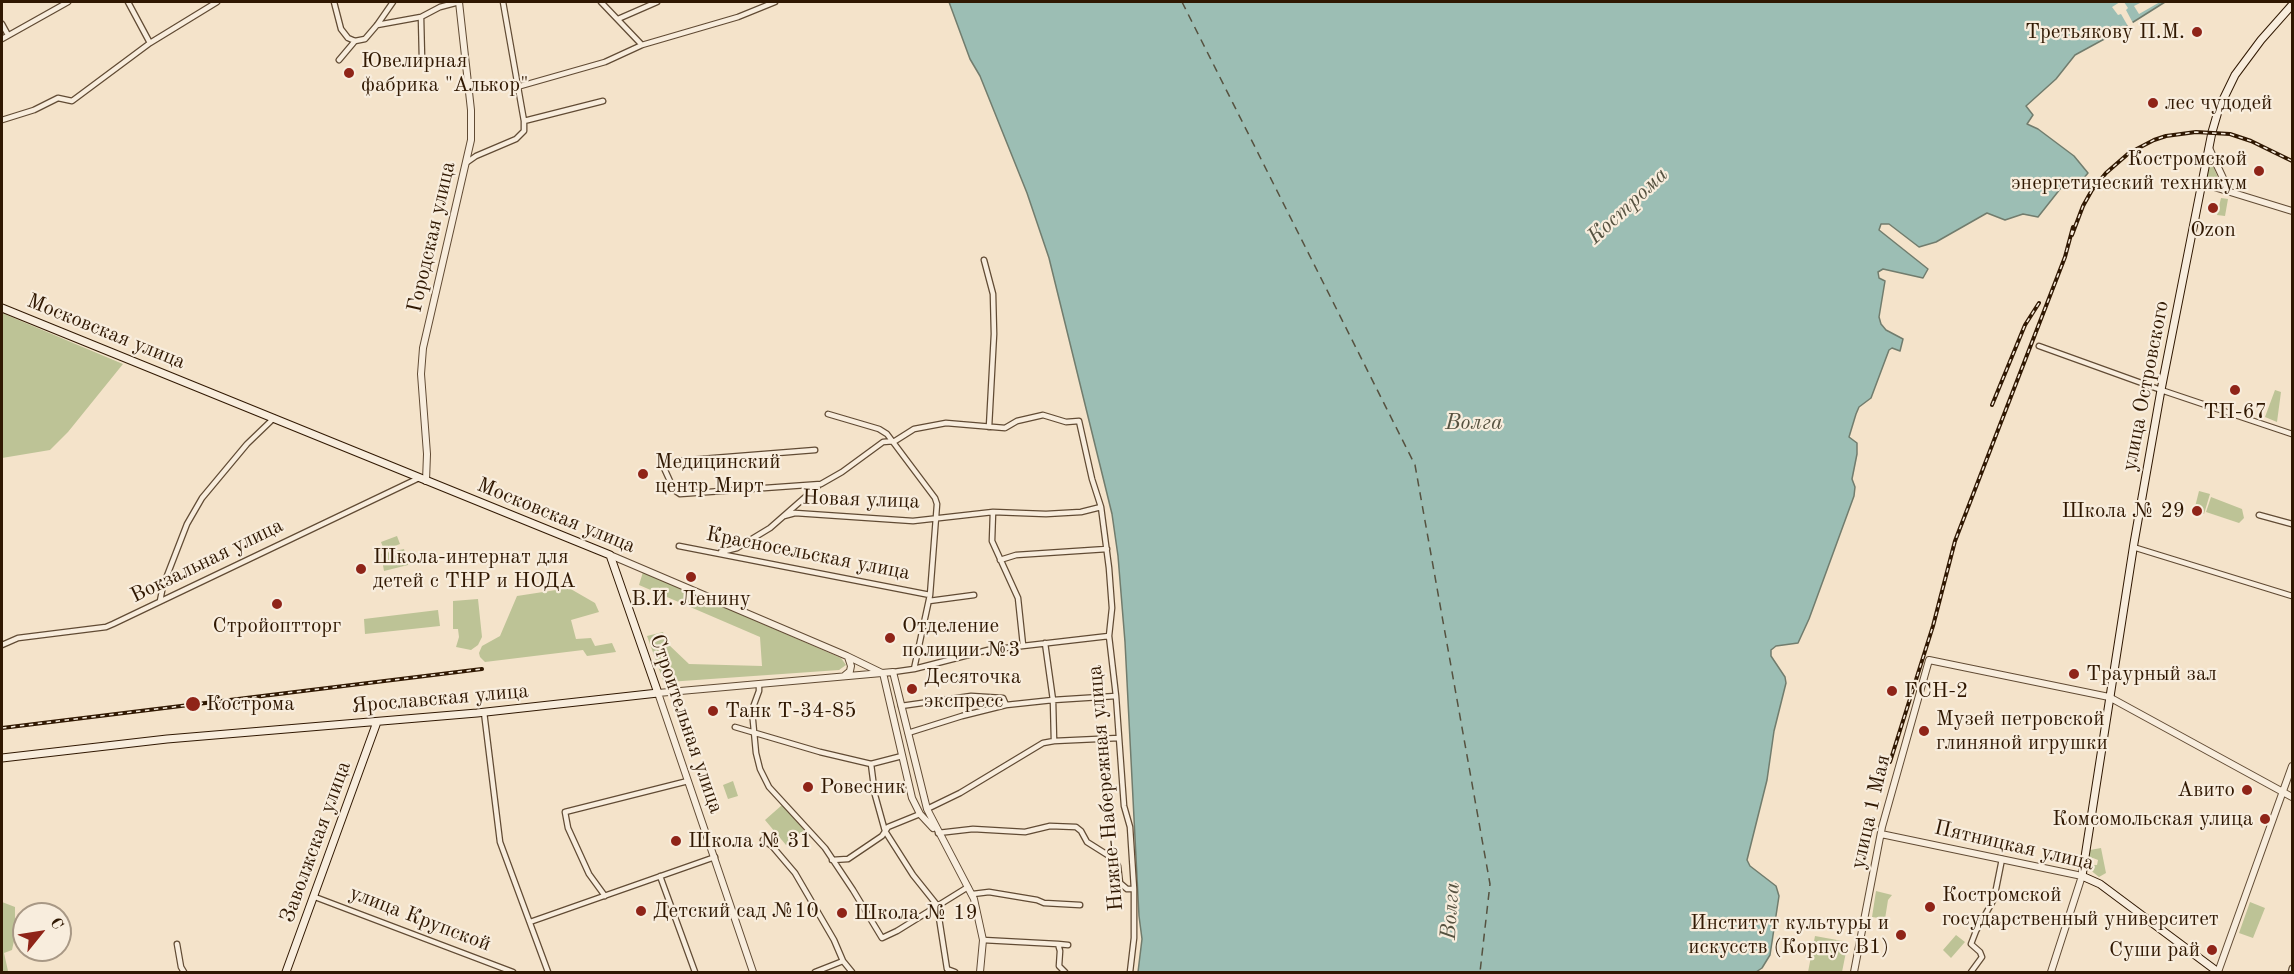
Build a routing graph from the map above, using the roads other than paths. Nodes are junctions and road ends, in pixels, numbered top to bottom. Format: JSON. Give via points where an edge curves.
{"nodes":[{"id":1,"x":68,"y":2,"type":"edge"},
{"id":2,"x":128,"y":2,"type":"edge"},
{"id":3,"x":217,"y":2,"type":"edge"},
{"id":4,"x":334,"y":2,"type":"edge"},
{"id":5,"x":393,"y":2,"type":"edge"},
{"id":6,"x":459,"y":2,"type":"edge"},
{"id":7,"x":503,"y":2,"type":"edge"},
{"id":8,"x":601,"y":2,"type":"edge"},
{"id":9,"x":657,"y":2,"type":"edge"},
{"id":10,"x":775,"y":2,"type":"edge"},
{"id":11,"x":2292,"y":4,"type":"edge"},
{"id":12,"x":421,"y":17,"type":"junction"},
{"id":13,"x":618,"y":19,"type":"junction"},
{"id":14,"x":2,"y":24,"type":"edge"},
{"id":15,"x":377,"y":25,"type":"junction"},
{"id":16,"x":8,"y":35,"type":"junction"},
{"id":17,"x":2,"y":39,"type":"edge"},
{"id":18,"x":355,"y":41,"type":"junction"},
{"id":19,"x":150,"y":43,"type":"junction"},
{"id":20,"x":642,"y":45,"type":"junction"},
{"id":21,"x":422,"y":58,"type":"dead end"},
{"id":22,"x":339,"y":60,"type":"dead end"},
{"id":23,"x":517,"y":87,"type":"junction"},
{"id":24,"x":603,"y":101,"type":"dead end"},
{"id":25,"x":2,"y":120,"type":"edge"},
{"id":26,"x":524,"y":121,"type":"junction"},
{"id":27,"x":2209,"y":148,"type":"junction"},
{"id":28,"x":466,"y":163,"type":"junction"},
{"id":29,"x":2201,"y":183,"type":"junction"},
{"id":30,"x":2229,"y":191,"type":"junction"},
{"id":31,"x":2292,"y":211,"type":"edge"},
{"id":32,"x":984,"y":260,"type":"dead end"},
{"id":33,"x":2,"y":308,"type":"edge"},
{"id":34,"x":2039,"y":346,"type":"dead end"},
{"id":35,"x":2161,"y":390,"type":"junction"},
{"id":36,"x":828,"y":414,"type":"dead end"},
{"id":37,"x":274,"y":418,"type":"junction"},
{"id":38,"x":989,"y":427,"type":"junction"},
{"id":39,"x":2292,"y":434,"type":"edge"},
{"id":40,"x":895,"y":441,"type":"junction"},
{"id":41,"x":815,"y":450,"type":"dead end"},
{"id":42,"x":423,"y":479,"type":"junction"},
{"id":43,"x":821,"y":484,"type":"junction"},
{"id":44,"x":1101,"y":507,"type":"junction"},
{"id":45,"x":993,"y":512,"type":"junction"},
{"id":46,"x":2259,"y":515,"type":"dead end"},
{"id":47,"x":784,"y":516,"type":"junction"},
{"id":48,"x":937,"y":518,"type":"junction"},
{"id":49,"x":2292,"y":524,"type":"edge"},
{"id":50,"x":679,"y":546,"type":"dead end"},
{"id":51,"x":2133,"y":547,"type":"junction"},
{"id":52,"x":1107,"y":549,"type":"junction"},
{"id":53,"x":718,"y":553,"type":"junction"},
{"id":54,"x":610,"y":555,"type":"junction"},
{"id":55,"x":1000,"y":560,"type":"junction"},
{"id":56,"x":974,"y":595,"type":"dead end"},
{"id":57,"x":2292,"y":596,"type":"edge"},
{"id":58,"x":930,"y":598,"type":"junction"},
{"id":59,"x":160,"y":602,"type":"junction"},
{"id":60,"x":1108,"y":636,"type":"junction"},
{"id":61,"x":1045,"y":643,"type":"junction"},
{"id":62,"x":2,"y":645,"type":"edge"},
{"id":63,"x":1023,"y":645,"type":"junction"},
{"id":64,"x":847,"y":656,"type":"junction"},
{"id":65,"x":914,"y":669,"type":"junction"},
{"id":66,"x":893,"y":672,"type":"junction"},
{"id":67,"x":883,"y":673,"type":"junction"},
{"id":68,"x":843,"y":677,"type":"junction"},
{"id":69,"x":759,"y":684,"type":"junction"},
{"id":70,"x":658,"y":693,"type":"junction"},
{"id":71,"x":1116,"y":696,"type":"junction"},
{"id":72,"x":2109,"y":697,"type":"junction"},
{"id":73,"x":1053,"y":700,"type":"junction"},
{"id":74,"x":1006,"y":705,"type":"junction"},
{"id":75,"x":901,"y":706,"type":"junction"},
{"id":76,"x":484,"y":712,"type":"junction"},
{"id":77,"x":377,"y":722,"type":"junction"},
{"id":78,"x":735,"y":726,"type":"dead end"},
{"id":79,"x":754,"y":732,"type":"junction"},
{"id":80,"x":908,"y":734,"type":"junction"},
{"id":81,"x":1119,"y":738,"type":"junction"},
{"id":82,"x":1054,"y":741,"type":"junction"},
{"id":83,"x":902,"y":756,"type":"junction"},
{"id":84,"x":2,"y":758,"type":"edge"},
{"id":85,"x":871,"y":764,"type":"junction"},
{"id":86,"x":2292,"y":766,"type":"edge"},
{"id":87,"x":688,"y":781,"type":"junction"},
{"id":88,"x":2282,"y":792,"type":"junction"},
{"id":89,"x":2292,"y":797,"type":"edge"},
{"id":90,"x":927,"y":809,"type":"junction"},
{"id":91,"x":920,"y":814,"type":"junction"},
{"id":92,"x":885,"y":831,"type":"junction"},
{"id":93,"x":938,"y":833,"type":"junction"},
{"id":94,"x":1881,"y":834,"type":"junction"},
{"id":95,"x":763,"y":840,"type":"dead end"},
{"id":96,"x":715,"y":857,"type":"junction"},
{"id":97,"x":2002,"y":859,"type":"junction"},
{"id":98,"x":832,"y":860,"type":"junction"},
{"id":99,"x":660,"y":876,"type":"junction"},
{"id":100,"x":2082,"y":876,"type":"junction"},
{"id":101,"x":969,"y":886,"type":"junction"},
{"id":102,"x":1134,"y":890,"type":"junction"},
{"id":103,"x":973,"y":894,"type":"junction"},
{"id":104,"x":605,"y":896,"type":"junction"},
{"id":105,"x":315,"y":897,"type":"junction"},
{"id":106,"x":1080,"y":905,"type":"dead end"},
{"id":107,"x":937,"y":906,"type":"junction"},
{"id":108,"x":530,"y":922,"type":"junction"},
{"id":109,"x":983,"y":940,"type":"junction"},
{"id":110,"x":177,"y":944,"type":"dead end"},
{"id":111,"x":1058,"y":944,"type":"junction"},
{"id":112,"x":1068,"y":945,"type":"dead end"},
{"id":113,"x":843,"y":961,"type":"junction"},
{"id":114,"x":2292,"y":968,"type":"edge"},
{"id":115,"x":184,"y":972,"type":"edge"},
{"id":116,"x":286,"y":972,"type":"edge"},
{"id":117,"x":513,"y":972,"type":"edge"},
{"id":118,"x":548,"y":972,"type":"edge"},
{"id":119,"x":694,"y":972,"type":"edge"},
{"id":120,"x":753,"y":972,"type":"edge"},
{"id":121,"x":815,"y":972,"type":"edge"},
{"id":122,"x":852,"y":972,"type":"edge"},
{"id":123,"x":955,"y":972,"type":"edge"},
{"id":124,"x":980,"y":972,"type":"edge"},
{"id":125,"x":1065,"y":972,"type":"edge"},
{"id":126,"x":1130,"y":972,"type":"edge"},
{"id":127,"x":1854,"y":972,"type":"edge"},
{"id":128,"x":1971,"y":972,"type":"edge"},
{"id":129,"x":2051,"y":972,"type":"edge"},
{"id":130,"x":2218,"y":972,"type":"edge"},
{"id":131,"x":2291,"y":972,"type":"edge"}],
"edges":[{"from":1,"to":16,"type":"street"},
{"from":2,"to":19,"type":"street"},
{"from":3,"to":19,"type":"street"},
{"from":4,"to":18,"type":"street","via":[[341,29]]},
{"from":5,"to":15,"type":"street"},
{"from":6,"to":12,"type":"street"},
{"from":6,"to":28,"type":"street","name":"Городская улица","via":[[471,110]]},
{"from":7,"to":23,"type":"street"},
{"from":8,"to":13,"type":"street"},
{"from":9,"to":13,"type":"street"},
{"from":10,"to":20,"type":"street"},
{"from":11,"to":27,"type":"main road","name":"улица Островского","via":[[2231,81],[2218,108]]},
{"from":12,"to":15,"type":"street"},
{"from":12,"to":21,"type":"street"},
{"from":13,"to":20,"type":"street"},
{"from":14,"to":16,"type":"street"},
{"from":15,"to":18,"type":"street","via":[[365,39]]},
{"from":16,"to":17,"type":"street"},
{"from":18,"to":22,"type":"street"},
{"from":19,"to":25,"type":"street","via":[[72,101],[58,98]]},
{"from":20,"to":23,"type":"street","via":[[605,62]]},
{"from":23,"to":26,"type":"street"},
{"from":24,"to":26,"type":"street"},
{"from":26,"to":28,"type":"street","via":[[521,136]]},
{"from":27,"to":29,"type":"main road","name":"улица Островского"},
{"from":27,"to":30,"type":"street"},
{"from":28,"to":42,"type":"street","name":"Городская улица","via":[[423,348],[427,454]]},
{"from":29,"to":30,"type":"street"},
{"from":29,"to":35,"type":"main road","name":"улица Островского"},
{"from":30,"to":31,"type":"street"},
{"from":32,"to":38,"type":"street","via":[[993,294]]},
{"from":33,"to":37,"type":"main road","name":"Московская улица"},
{"from":34,"to":35,"type":"street"},
{"from":35,"to":39,"type":"street"},
{"from":35,"to":51,"type":"main road","name":"улица Островского"},
{"from":36,"to":40,"type":"street","via":[[879,429]]},
{"from":37,"to":42,"type":"main road","name":"Московская улица"},
{"from":37,"to":59,"type":"street","via":[[202,498],[187,524]]},
{"from":38,"to":40,"type":"street","via":[[937,423],[914,429]]},
{"from":38,"to":44,"type":"street","name":"Нижне-Набережная улица","via":[[1005,428],[1043,415],[1066,422],[1079,421]]},
{"from":40,"to":43,"type":"street","via":[[883,442]]},
{"from":40,"to":48,"type":"street","via":[[935,498]]},
{"from":41,"to":43,"type":"street","via":[[676,461],[664,468],[674,490],[680,494]]},
{"from":42,"to":54,"type":"main road","name":"Московская улица"},
{"from":42,"to":59,"type":"street","name":"Вокзальная улица"},
{"from":43,"to":47,"type":"street"},
{"from":44,"to":45,"type":"street","name":"Новая улица","via":[[1046,514]]},
{"from":44,"to":52,"type":"street","name":"Нижне-Набережная улица"},
{"from":45,"to":48,"type":"street","name":"Новая улица"},
{"from":45,"to":55,"type":"street","via":[[992,541]]},
{"from":46,"to":49,"type":"street"},
{"from":47,"to":48,"type":"street","name":"Новая улица","via":[[795,513],[913,521]]},
{"from":47,"to":53,"type":"street","via":[[737,548]]},
{"from":48,"to":58,"type":"street"},
{"from":50,"to":53,"type":"street","name":"Красносельская улица"},
{"from":51,"to":57,"type":"street"},
{"from":51,"to":72,"type":"main road","name":"улица Островского"},
{"from":52,"to":55,"type":"street","via":[[1016,555]]},
{"from":52,"to":60,"type":"street","name":"Нижне-Набережная улица","via":[[1112,608]]},
{"from":53,"to":58,"type":"street","name":"Красносельская улица"},
{"from":54,"to":64,"type":"street","name":"Московская улица"},
{"from":54,"to":70,"type":"main road","name":"Строительная улица"},
{"from":55,"to":63,"type":"street","via":[[1018,598]]},
{"from":56,"to":58,"type":"street","name":"Красносельская улица"},
{"from":58,"to":65,"type":"street"},
{"from":59,"to":62,"type":"street","name":"Вокзальная улица","via":[[106,627],[18,638]]},
{"from":60,"to":61,"type":"street"},
{"from":60,"to":71,"type":"street","name":"Нижне-Набережная улица"},
{"from":61,"to":63,"type":"street"},
{"from":61,"to":73,"type":"street"},
{"from":63,"to":65,"type":"street"},
{"from":64,"to":67,"type":"street","name":"Московская улица"},
{"from":64,"to":68,"type":"street","via":[[851,666]]},
{"from":65,"to":66,"type":"street"},
{"from":66,"to":67,"type":"street"},
{"from":66,"to":75,"type":"street"},
{"from":67,"to":68,"type":"street","name":"Ярославская улица"},
{"from":67,"to":83,"type":"street"},
{"from":68,"to":69,"type":"street","name":"Ярославская улица"},
{"from":69,"to":70,"type":"street","name":"Ярославская улица"},
{"from":69,"to":79,"type":"street","via":[[752,710]]},
{"from":70,"to":76,"type":"main road","name":"Ярославская улица"},
{"from":70,"to":87,"type":"street","name":"Строительная улица"},
{"from":71,"to":73,"type":"street"},
{"from":71,"to":81,"type":"street","name":"Нижне-Набережная улица"},
{"from":72,"to":88,"type":"street"},
{"from":72,"to":94,"type":"street","name":"улица 1 Мая","via":[[1929,660]]},
{"from":72,"to":100,"type":"main road","name":"улица Островского"},
{"from":73,"to":74,"type":"street"},
{"from":73,"to":82,"type":"street"},
{"from":74,"to":75,"type":"street","via":[[1004,698],[971,696]]},
{"from":74,"to":80,"type":"street"},
{"from":75,"to":80,"type":"street"},
{"from":76,"to":77,"type":"main road","name":"Ярославская улица"},
{"from":76,"to":108,"type":"street","via":[[500,842]]},
{"from":77,"to":84,"type":"main road","name":"Ярославская улица"},
{"from":77,"to":105,"type":"main road","name":"Заволжская улица"},
{"from":78,"to":79,"type":"street"},
{"from":79,"to":85,"type":"street"},
{"from":79,"to":98,"type":"street","via":[[760,769],[769,787]]},
{"from":80,"to":90,"type":"street"},
{"from":81,"to":82,"type":"street"},
{"from":81,"to":102,"type":"street","name":"Нижне-Набережная улица"},
{"from":82,"to":90,"type":"street","via":[[1034,748]]},
{"from":83,"to":85,"type":"street"},
{"from":83,"to":91,"type":"street"},
{"from":85,"to":92,"type":"street"},
{"from":86,"to":88,"type":"street"},
{"from":87,"to":96,"type":"street","name":"Строительная улица"},
{"from":87,"to":104,"type":"street","via":[[565,812],[589,874]]},
{"from":88,"to":89,"type":"street"},
{"from":88,"to":130,"type":"street"},
{"from":90,"to":93,"type":"street"},
{"from":91,"to":92,"type":"street"},
{"from":91,"to":93,"type":"street"},
{"from":92,"to":98,"type":"street","via":[[848,859]]},
{"from":92,"to":107,"type":"street"},
{"from":93,"to":101,"type":"street"},
{"from":93,"to":102,"type":"street","via":[[1076,827],[1087,842],[1114,859],[1120,883]]},
{"from":94,"to":97,"type":"street","name":"Пятницкая улица"},
{"from":94,"to":127,"type":"street","name":"улица 1 Мая"},
{"from":95,"to":113,"type":"street","via":[[795,873]]},
{"from":96,"to":99,"type":"street"},
{"from":96,"to":120,"type":"street","name":"Строительная улица"},
{"from":97,"to":100,"type":"street","name":"Пятницкая улица"},
{"from":97,"to":128,"type":"street","via":[[1994,898],[1971,944],[1982,957]]},
{"from":98,"to":107,"type":"street","via":[[882,938]]},
{"from":99,"to":104,"type":"street"},
{"from":99,"to":119,"type":"street"},
{"from":100,"to":129,"type":"street","name":"улица Островского"},
{"from":100,"to":130,"type":"main road","name":"Пятницкая улица","via":[[2100,884]]},
{"from":101,"to":103,"type":"street"},
{"from":101,"to":107,"type":"street"},
{"from":102,"to":126,"type":"street","name":"Нижне-Набережная улица"},
{"from":103,"to":106,"type":"street","via":[[989,892],[1044,903]]},
{"from":103,"to":109,"type":"street"},
{"from":104,"to":108,"type":"street"},
{"from":105,"to":116,"type":"main road","name":"Заволжская улица"},
{"from":105,"to":117,"type":"street","name":"улица Крупской"},
{"from":107,"to":123,"type":"street","via":[[948,969]]},
{"from":108,"to":118,"type":"street"},
{"from":109,"to":111,"type":"street"},
{"from":109,"to":124,"type":"street"},
{"from":110,"to":115,"type":"street"},
{"from":111,"to":112,"type":"street"},
{"from":111,"to":125,"type":"street","via":[[1059,966]]},
{"from":113,"to":121,"type":"street"},
{"from":113,"to":122,"type":"street"},
{"from":114,"to":131,"type":"street"}]}
